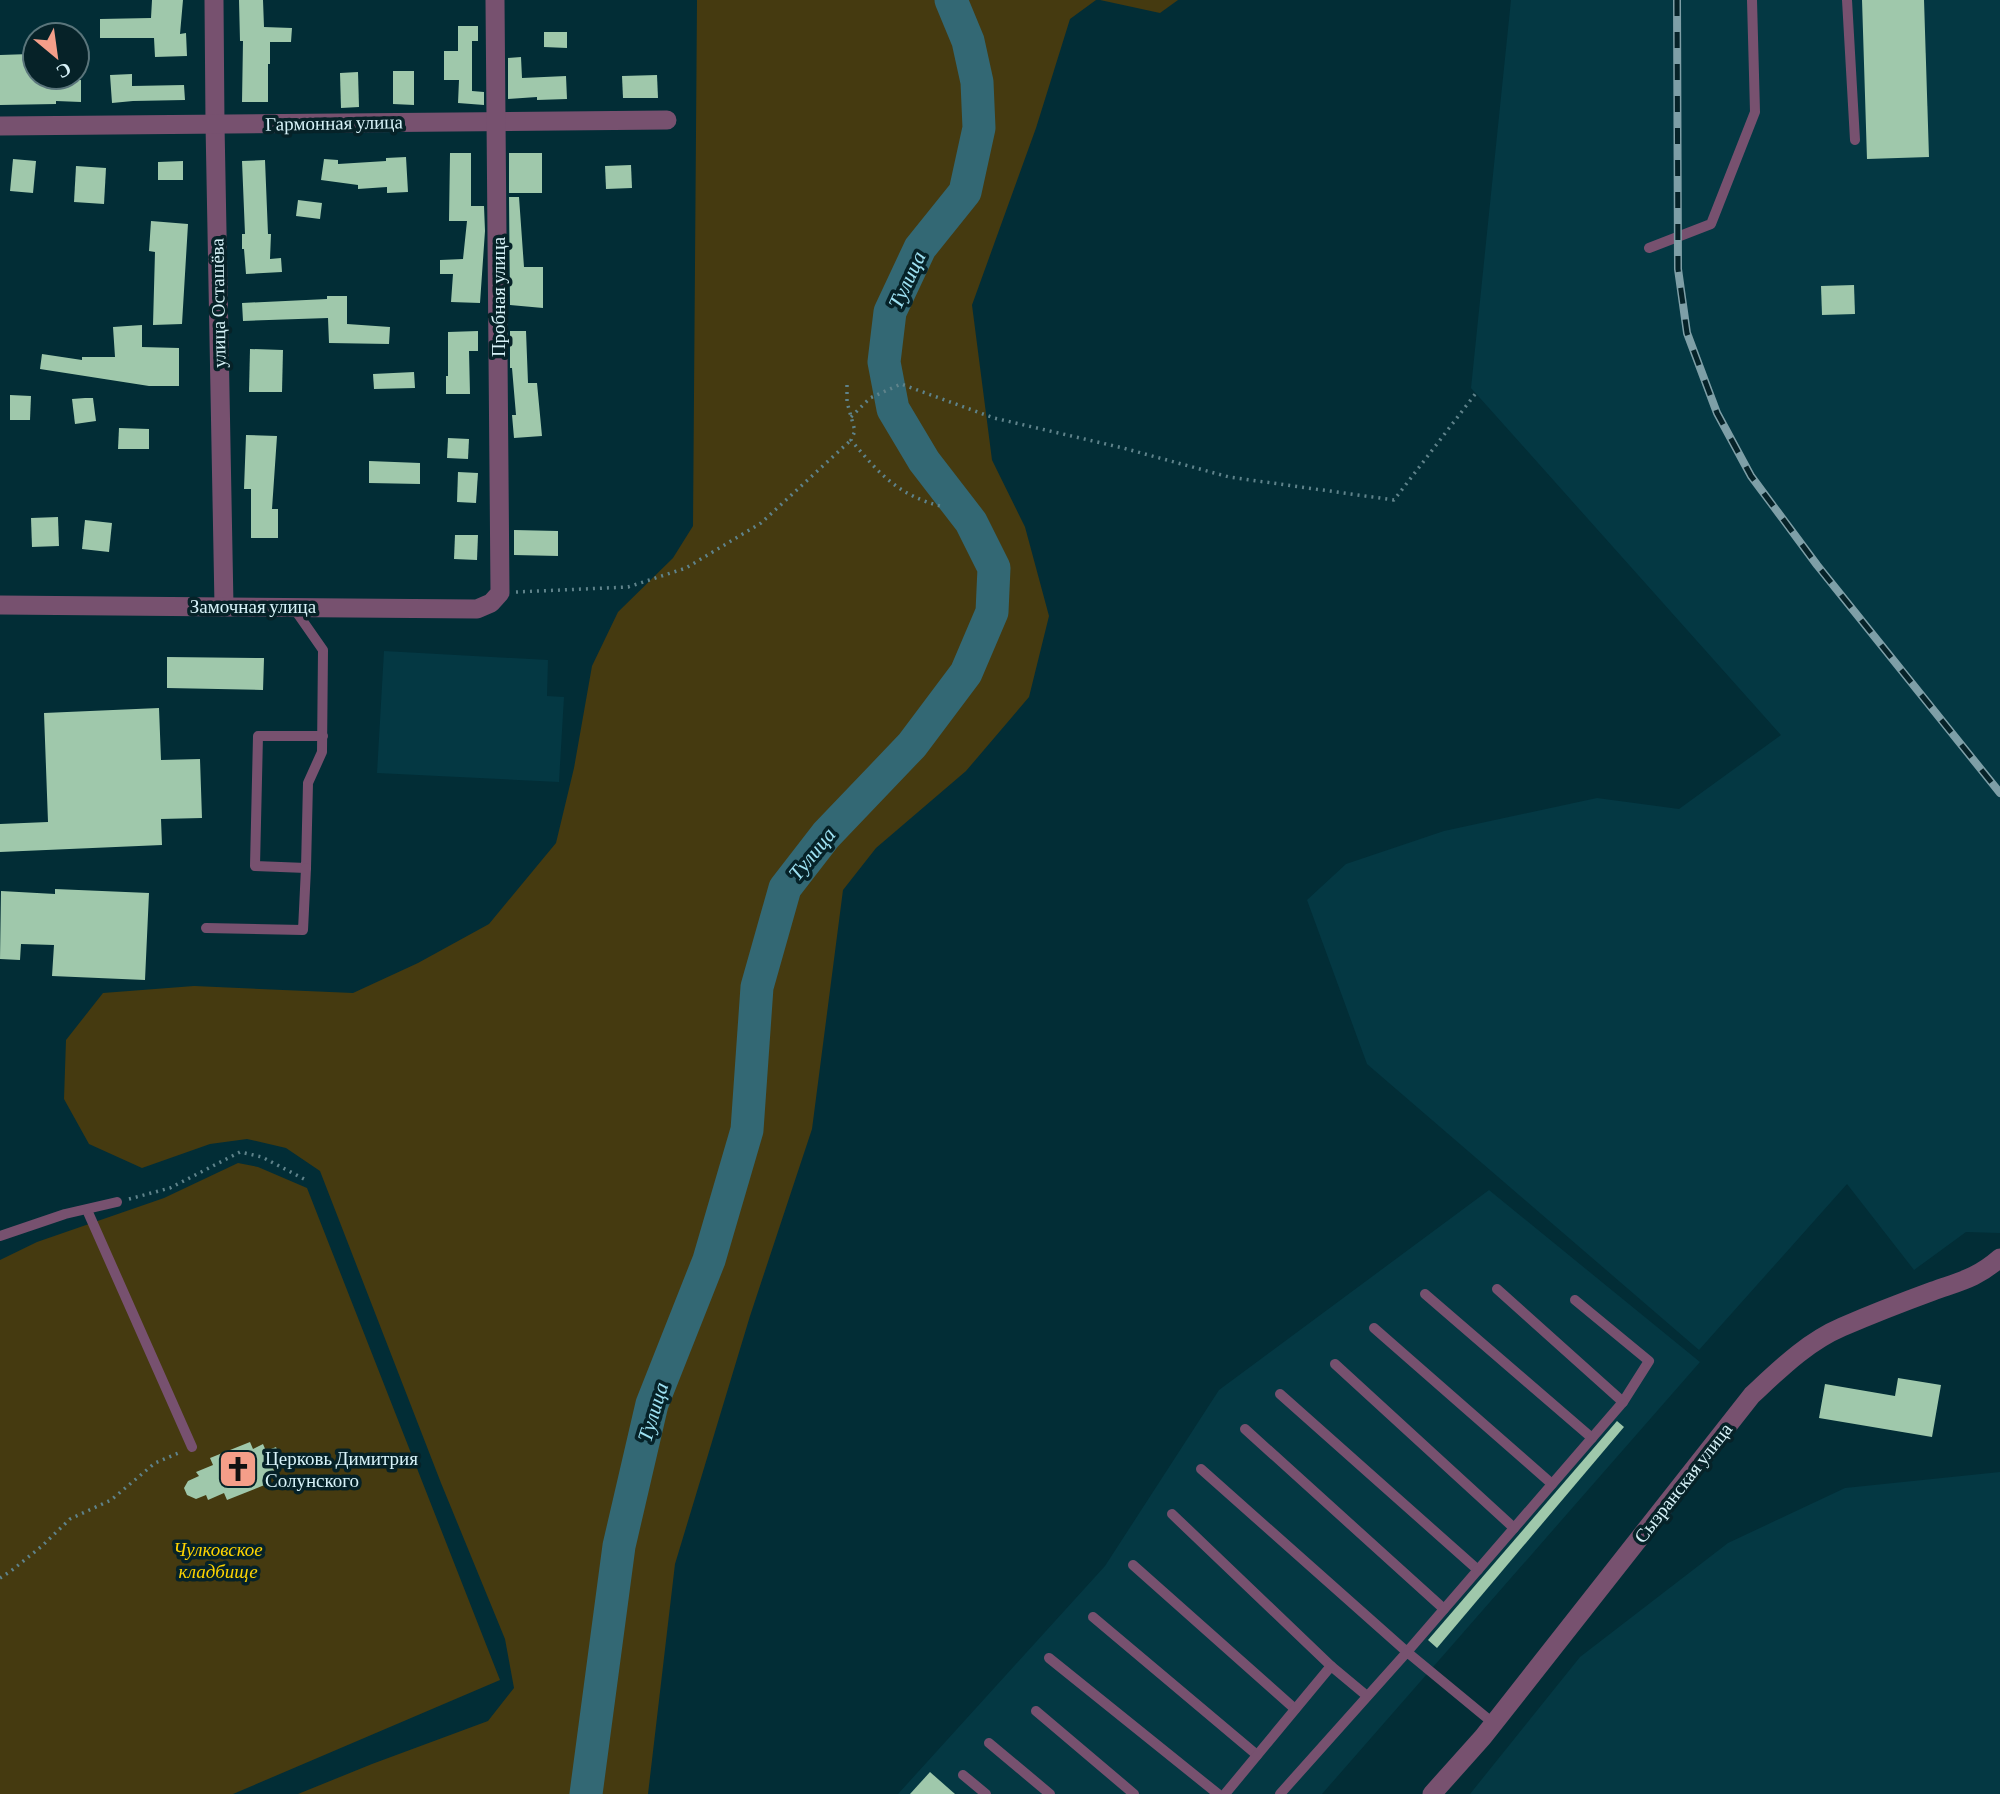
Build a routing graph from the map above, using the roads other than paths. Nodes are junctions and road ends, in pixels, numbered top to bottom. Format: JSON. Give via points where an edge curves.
{"nodes":[{"id":1,"x":215,"y":0,"type":"edge"},
{"id":2,"x":495,"y":0,"type":"edge"},
{"id":3,"x":1752,"y":0,"type":"edge"},
{"id":4,"x":1847,"y":0,"type":"edge"},
{"id":5,"x":667,"y":120,"type":"dead end"},
{"id":6,"x":497,"y":121,"type":"junction"},
{"id":7,"x":215,"y":124,"type":"junction"},
{"id":8,"x":0,"y":126,"type":"edge"},
{"id":9,"x":1855,"y":140,"type":"dead end"},
{"id":10,"x":1649,"y":248,"type":"dead end"},
{"id":11,"x":500,"y":593,"type":"joint"},
{"id":12,"x":0,"y":606,"type":"edge"},
{"id":13,"x":224,"y":606,"type":"junction"},
{"id":14,"x":293,"y":607,"type":"junction"},
{"id":15,"x":323,"y":736,"type":"junction"},
{"id":16,"x":306,"y":868,"type":"junction"},
{"id":17,"x":206,"y":928,"type":"dead end"},
{"id":18,"x":117,"y":1202,"type":"road end"},
{"id":19,"x":87,"y":1210,"type":"junction"},
{"id":20,"x":0,"y":1236,"type":"edge"},
{"id":21,"x":2000,"y":1258,"type":"edge"},
{"id":22,"x":1497,"y":1289,"type":"dead end"},
{"id":23,"x":1425,"y":1294,"type":"dead end"},
{"id":24,"x":1575,"y":1300,"type":"dead end"},
{"id":25,"x":1374,"y":1328,"type":"dead end"},
{"id":26,"x":1335,"y":1364,"type":"dead end"},
{"id":27,"x":1280,"y":1394,"type":"dead end"},
{"id":28,"x":1623,"y":1402,"type":"junction"},
{"id":29,"x":1245,"y":1429,"type":"dead end"},
{"id":30,"x":1591,"y":1438,"type":"junction"},
{"id":31,"x":192,"y":1447,"type":"road end"},
{"id":32,"x":1201,"y":1469,"type":"dead end"},
{"id":33,"x":1552,"y":1484,"type":"junction"},
{"id":34,"x":1172,"y":1514,"type":"dead end"},
{"id":35,"x":1514,"y":1528,"type":"junction"},
{"id":36,"x":1133,"y":1565,"type":"dead end"},
{"id":37,"x":1478,"y":1570,"type":"junction"},
{"id":38,"x":1444,"y":1609,"type":"junction"},
{"id":39,"x":1093,"y":1617,"type":"dead end"},
{"id":40,"x":1406,"y":1652,"type":"junction"},
{"id":41,"x":1049,"y":1658,"type":"dead end"},
{"id":42,"x":1331,"y":1666,"type":"junction"},
{"id":43,"x":1367,"y":1696,"type":"junction"},
{"id":44,"x":1295,"y":1709,"type":"junction"},
{"id":45,"x":1035,"y":1711,"type":"dead end"},
{"id":46,"x":1493,"y":1723,"type":"junction"},
{"id":47,"x":989,"y":1743,"type":"dead end"},
{"id":48,"x":1257,"y":1755,"type":"junction"},
{"id":49,"x":963,"y":1775,"type":"dead end"},
{"id":50,"x":986,"y":1794,"type":"edge"},
{"id":51,"x":1050,"y":1794,"type":"edge"},
{"id":52,"x":1135,"y":1794,"type":"edge"},
{"id":53,"x":1218,"y":1794,"type":"edge"},
{"id":54,"x":1225,"y":1794,"type":"edge"},
{"id":55,"x":1280,"y":1794,"type":"edge"},
{"id":56,"x":1432,"y":1794,"type":"edge"}],
"edges":[{"from":1,"to":7,"type":"street","name":"улица Осташёва"},
{"from":2,"to":6,"type":"street","name":"Пробная улица"},
{"from":3,"to":10,"type":"lane","via":[[1755,112],[1711,224]]},
{"from":4,"to":9,"type":"lane"},
{"from":5,"to":6,"type":"street","name":"Гармонная улица"},
{"from":6,"to":7,"type":"street","name":"Гармонная улица"},
{"from":6,"to":11,"type":"street","name":"Пробная улица"},
{"from":7,"to":8,"type":"street","name":"Гармонная улица"},
{"from":7,"to":13,"type":"street","name":"улица Осташёва"},
{"from":11,"to":14,"type":"street","name":"Замочная улица","via":[[477,609]]},
{"from":12,"to":13,"type":"street","name":"Замочная улица"},
{"from":13,"to":14,"type":"street","name":"Замочная улица"},
{"from":14,"to":15,"type":"lane","via":[[323,650]]},
{"from":15,"to":16,"type":"lane","via":[[322,752],[308,783]]},
{"from":15,"to":16,"type":"lane","via":[[258,736],[255,866]]},
{"from":16,"to":17,"type":"lane","via":[[303,930]]},
{"from":18,"to":19,"type":"lane"},
{"from":19,"to":20,"type":"lane"},
{"from":19,"to":31,"type":"lane"},
{"from":21,"to":46,"type":"street","name":"Сызранская улица","via":[[1968,1280],[1839,1328],[1792,1357],[1752,1395]]},
{"from":22,"to":28,"type":"lane"},
{"from":23,"to":30,"type":"lane"},
{"from":24,"to":28,"type":"lane","via":[[1649,1361]]},
{"from":25,"to":33,"type":"lane"},
{"from":26,"to":35,"type":"lane"},
{"from":27,"to":37,"type":"lane"},
{"from":28,"to":30,"type":"lane"},
{"from":29,"to":38,"type":"lane"},
{"from":30,"to":33,"type":"lane"},
{"from":32,"to":40,"type":"lane"},
{"from":33,"to":35,"type":"lane"},
{"from":34,"to":42,"type":"lane"},
{"from":35,"to":37,"type":"lane"},
{"from":36,"to":44,"type":"lane"},
{"from":37,"to":38,"type":"lane"},
{"from":38,"to":40,"type":"lane"},
{"from":39,"to":48,"type":"lane"},
{"from":40,"to":43,"type":"lane"},
{"from":40,"to":46,"type":"lane"},
{"from":41,"to":53,"type":"lane"},
{"from":42,"to":43,"type":"lane"},
{"from":42,"to":44,"type":"lane"},
{"from":43,"to":55,"type":"lane"},
{"from":44,"to":48,"type":"lane"},
{"from":45,"to":52,"type":"lane"},
{"from":46,"to":56,"type":"street","name":"Сызранская улица"},
{"from":47,"to":51,"type":"lane"},
{"from":48,"to":54,"type":"lane"},
{"from":49,"to":50,"type":"lane"}]}
